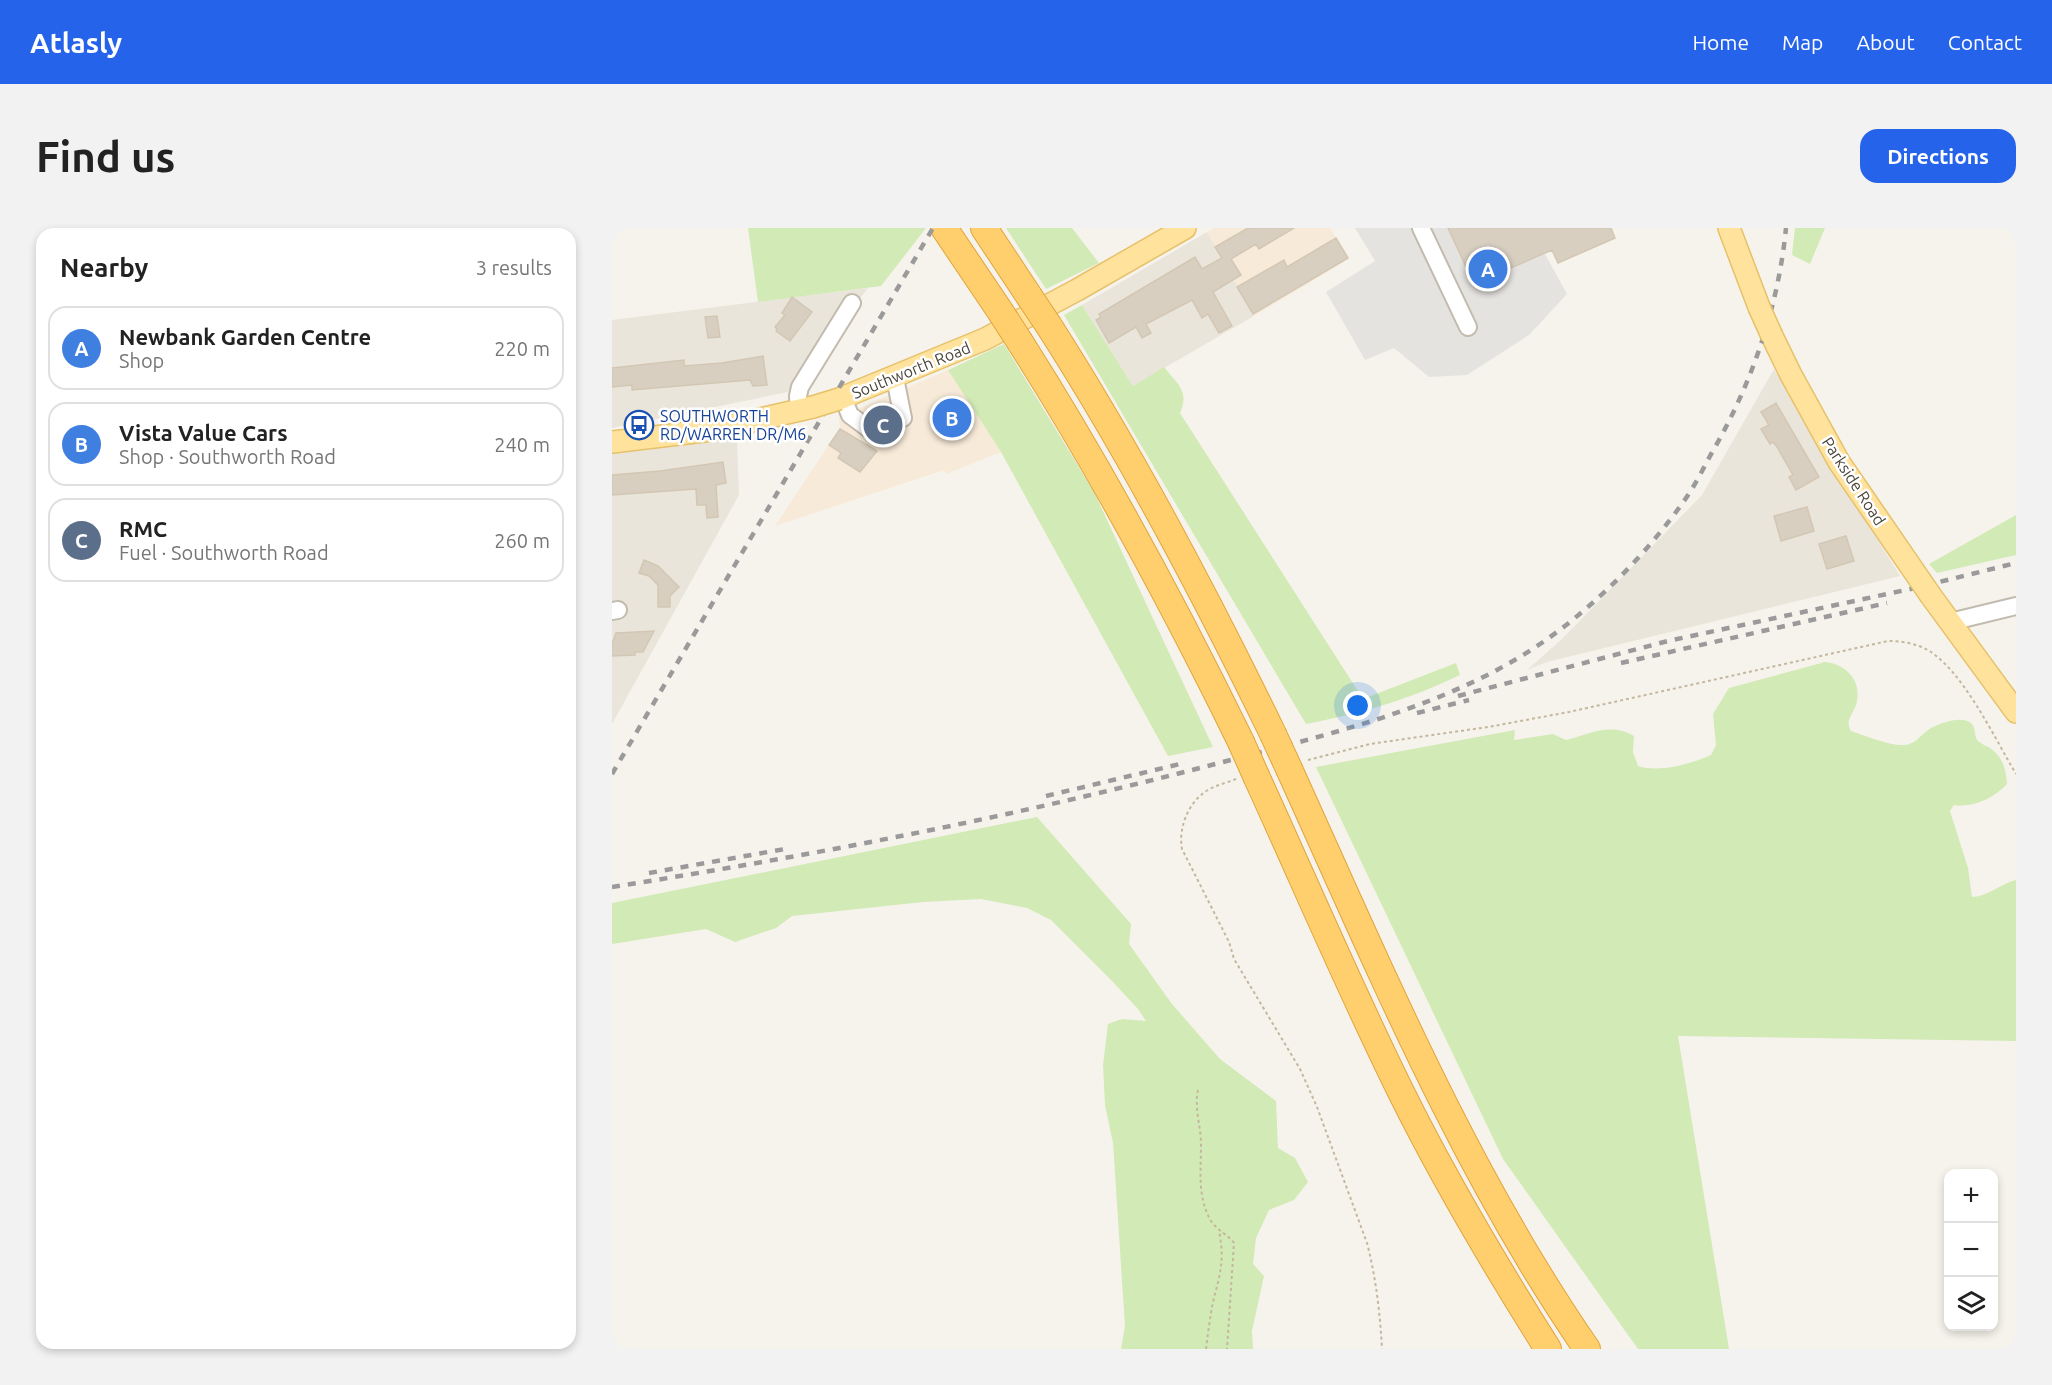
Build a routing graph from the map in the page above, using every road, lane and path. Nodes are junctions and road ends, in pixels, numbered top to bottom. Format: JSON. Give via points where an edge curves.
{"nodes":[{"id":1,"x":984,"y":228,"type":"edge"},
{"id":2,"x":1185,"y":228,"type":"edge"},
{"id":3,"x":1421,"y":228,"type":"edge"},
{"id":4,"x":1729,"y":228,"type":"edge"},
{"id":5,"x":944,"y":229,"type":"edge"},
{"id":6,"x":852,"y":303,"type":"dead end"},
{"id":7,"x":1468,"y":327,"type":"dead end"},
{"id":8,"x":895,"y":378,"type":"junction"},
{"id":9,"x":841,"y":398,"type":"junction"},
{"id":10,"x":806,"y":409,"type":"junction"},
{"id":11,"x":612,"y":442,"type":"edge"},
{"id":12,"x":2016,"y":606,"type":"edge"},
{"id":13,"x":1950,"y":622,"type":"junction"},
{"id":14,"x":2016,"y":712,"type":"edge"},
{"id":15,"x":1294,"y":767,"type":"junction"},
{"id":16,"x":2016,"y":774,"type":"edge"},
{"id":17,"x":1247,"y":778,"type":"junction"},
{"id":18,"x":1198,"y":1090,"type":"dead end"},
{"id":19,"x":1219,"y":1230,"type":"junction"},
{"id":20,"x":1206,"y":1349,"type":"edge"},
{"id":21,"x":1227,"y":1349,"type":"edge"},
{"id":22,"x":1382,"y":1349,"type":"edge"},
{"id":23,"x":1548,"y":1349,"type":"edge"},
{"id":24,"x":1587,"y":1349,"type":"edge"}],
"edges":[{"from":1,"to":15,"type":"highway","bridge":true,"via":[[1097,403],[1171,532],[1273,734]]},
{"from":2,"to":8,"type":"main road","name":"Southworth Road","via":[[985,339]]},
{"from":3,"to":7,"type":"street"},
{"from":4,"to":13,"type":"main road","name":"Parkside Road","bridge":true,"via":[[1772,336],[1839,462]]},
{"from":5,"to":17,"type":"highway","bridge":true,"via":[[1020,342],[1166,590],[1240,742]]},
{"from":6,"to":10,"type":"street","via":[[800,387],[798,396]]},
{"from":8,"to":9,"type":"main road","name":"Southworth Road"},
{"from":8,"to":9,"type":"street","via":[[903,418],[869,429],[850,415]]},
{"from":9,"to":10,"type":"main road","name":"Southworth Road","bridge":true},
{"from":10,"to":11,"type":"main road","name":"Southworth Road","via":[[712,430]]},
{"from":12,"to":13,"type":"street"},
{"from":13,"to":14,"type":"main road","name":"Parkside Road"},
{"from":15,"to":16,"type":"path","via":[[1370,744],[1569,712],[1888,640],[1925,649],[1941,660],[1966,689]]},
{"from":15,"to":24,"type":"highway","via":[[1434,1082],[1481,1173]]},
{"from":17,"to":22,"type":"path","via":[[1203,793],[1182,826],[1182,849],[1234,959],[1300,1069],[1317,1107],[1373,1265]]},
{"from":17,"to":23,"type":"highway","via":[[1450,1185]]},
{"from":18,"to":19,"type":"path","via":[[1195,1103],[1199,1115],[1201,1187],[1204,1206]]},
{"from":19,"to":20,"type":"path","via":[[1220,1278]]},
{"from":19,"to":21,"type":"path","via":[[1234,1243]]}]}
